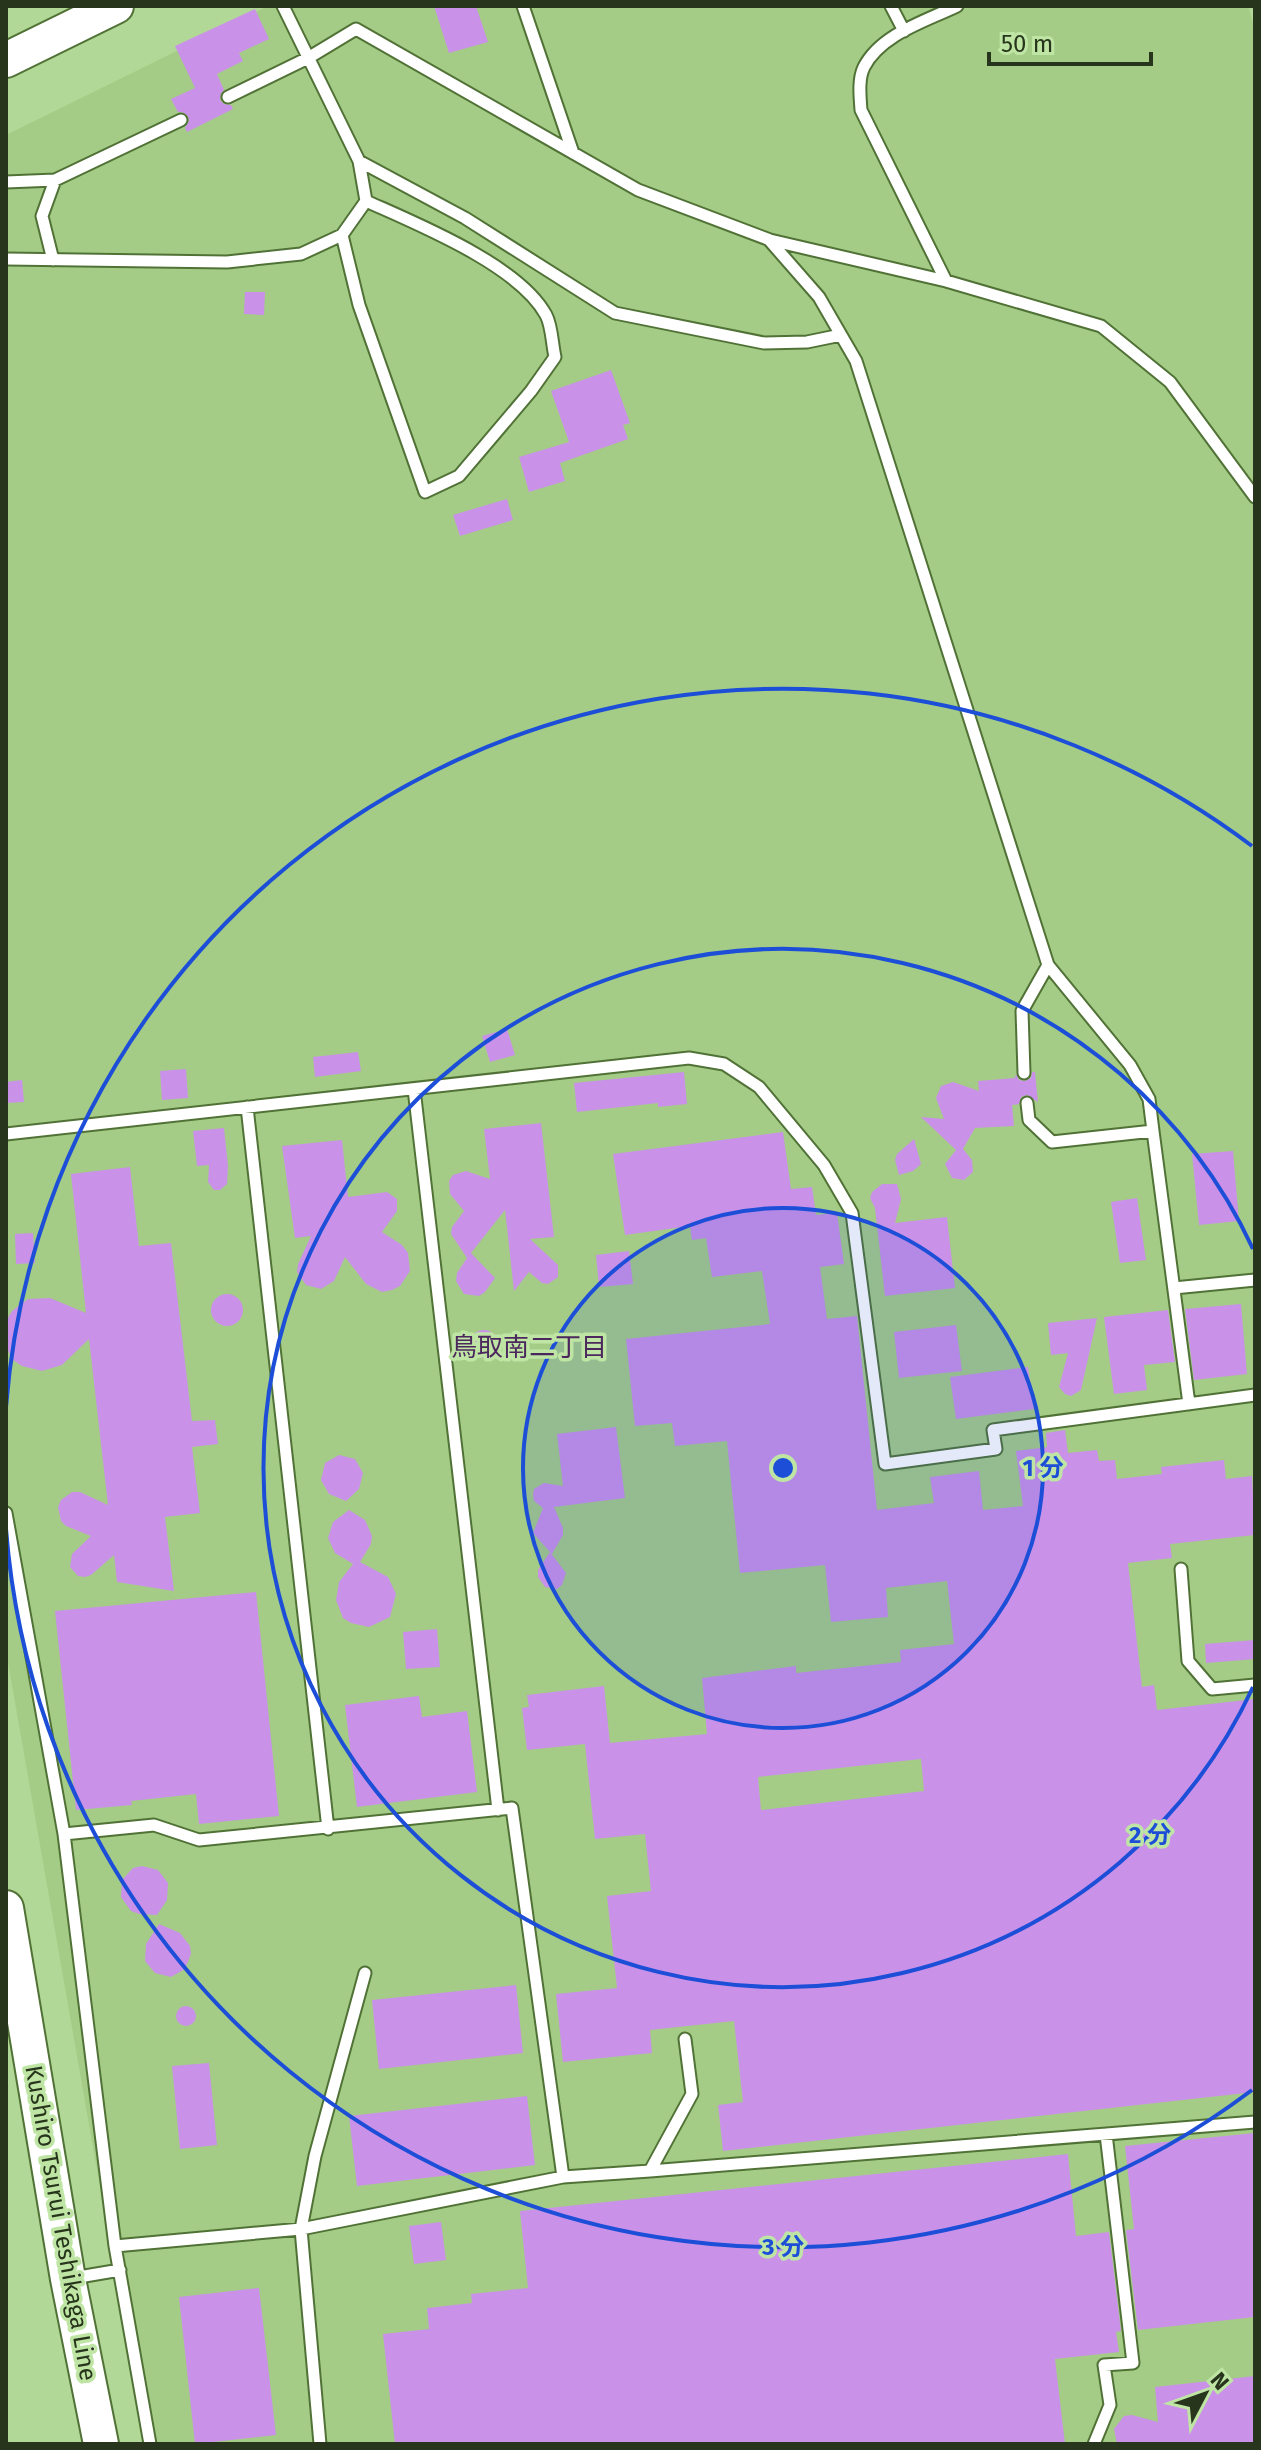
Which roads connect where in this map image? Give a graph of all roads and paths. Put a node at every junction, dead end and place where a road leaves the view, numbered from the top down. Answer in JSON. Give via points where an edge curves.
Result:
{"nodes":[{"id":1,"x":116,"y":6,"type":"edge"},
{"id":2,"x":283,"y":6,"type":"edge"},
{"id":3,"x":523,"y":6,"type":"edge"},
{"id":4,"x":891,"y":6,"type":"edge"},
{"id":5,"x":957,"y":6,"type":"edge"},
{"id":6,"x":904,"y":31,"type":"junction"},
{"id":7,"x":308,"y":58,"type":"junction"},
{"id":8,"x":6,"y":60,"type":"edge"},
{"id":9,"x":228,"y":97,"type":"dead end"},
{"id":10,"x":181,"y":120,"type":"dead end"},
{"id":11,"x":573,"y":153,"type":"junction"},
{"id":12,"x":359,"y":161,"type":"junction"},
{"id":13,"x":55,"y":180,"type":"junction"},
{"id":14,"x":6,"y":182,"type":"edge"},
{"id":15,"x":366,"y":201,"type":"junction"},
{"id":16,"x":342,"y":235,"type":"junction"},
{"id":17,"x":770,"y":240,"type":"junction"},
{"id":18,"x":6,"y":259,"type":"edge"},
{"id":19,"x":53,"y":260,"type":"junction"},
{"id":20,"x":946,"y":281,"type":"junction"},
{"id":21,"x":841,"y":335,"type":"junction"},
{"id":22,"x":1255,"y":497,"type":"edge"},
{"id":23,"x":1048,"y":965,"type":"junction"},
{"id":24,"x":1024,"y":1073,"type":"dead end"},
{"id":25,"x":414,"y":1089,"type":"junction"},
{"id":26,"x":1027,"y":1103,"type":"dead end"},
{"id":27,"x":247,"y":1107,"type":"junction"},
{"id":28,"x":1153,"y":1131,"type":"junction"},
{"id":29,"x":6,"y":1134,"type":"edge"},
{"id":30,"x":1255,"y":1280,"type":"edge"},
{"id":31,"x":1174,"y":1288,"type":"junction"},
{"id":32,"x":1255,"y":1395,"type":"edge"},
{"id":33,"x":1189,"y":1404,"type":"junction"},
{"id":34,"x":6,"y":1513,"type":"edge"},
{"id":35,"x":1181,"y":1569,"type":"dead end"},
{"id":36,"x":1255,"y":1685,"type":"edge"},
{"id":37,"x":498,"y":1810,"type":"junction"},
{"id":38,"x":328,"y":1829,"type":"junction"},
{"id":39,"x":64,"y":1834,"type":"junction"},
{"id":40,"x":6,"y":1908,"type":"edge"},
{"id":41,"x":365,"y":1973,"type":"dead end"},
{"id":42,"x":685,"y":2039,"type":"dead end"},
{"id":43,"x":1255,"y":2122,"type":"edge"},
{"id":44,"x":1106,"y":2134,"type":"junction"},
{"id":45,"x":650,"y":2171,"type":"junction"},
{"id":46,"x":563,"y":2177,"type":"junction"},
{"id":47,"x":301,"y":2229,"type":"junction"},
{"id":48,"x":115,"y":2246,"type":"junction"},
{"id":49,"x":120,"y":2270,"type":"junction"},
{"id":50,"x":68,"y":2279,"type":"junction"},
{"id":51,"x":101,"y":2444,"type":"edge"},
{"id":52,"x":150,"y":2444,"type":"edge"},
{"id":53,"x":320,"y":2444,"type":"edge"},
{"id":54,"x":1094,"y":2444,"type":"edge"}],
"edges":[{"from":1,"to":8,"type":"main road"},
{"from":2,"to":7,"type":"lane"},
{"from":3,"to":11,"type":"lane"},
{"from":4,"to":6,"type":"lane"},
{"from":5,"to":6,"type":"lane"},
{"from":6,"to":20,"type":"lane","via":[[879,47],[863,68],[861,110]]},
{"from":7,"to":9,"type":"lane"},
{"from":7,"to":11,"type":"lane","via":[[356,29]]},
{"from":7,"to":12,"type":"lane"},
{"from":10,"to":13,"type":"lane"},
{"from":11,"to":17,"type":"lane","via":[[638,190]]},
{"from":12,"to":15,"type":"lane"},
{"from":12,"to":21,"type":"lane","via":[[465,218],[615,313],[764,343]]},
{"from":13,"to":14,"type":"lane"},
{"from":13,"to":19,"type":"lane","via":[[42,216]]},
{"from":15,"to":16,"type":"lane"},
{"from":15,"to":16,"type":"lane","via":[[444,236],[518,282],[546,315],[555,357],[459,476],[425,492],[359,305]]},
{"from":16,"to":19,"type":"lane","via":[[301,254],[227,262]]},
{"from":17,"to":20,"type":"lane"},
{"from":17,"to":21,"type":"lane","via":[[819,297]]},
{"from":18,"to":19,"type":"lane"},
{"from":20,"to":22,"type":"lane","via":[[1101,326],[1170,382]]},
{"from":21,"to":23,"type":"lane","via":[[856,361]]},
{"from":23,"to":24,"type":"lane","via":[[1022,1011]]},
{"from":23,"to":28,"type":"lane","via":[[1130,1065],[1149,1099]]},
{"from":25,"to":27,"type":"lane"},
{"from":25,"to":33,"type":"lane","via":[[689,1058],[724,1064],[759,1087],[824,1165],[852,1213],[885,1464],[996,1449],[993,1430]]},
{"from":25,"to":37,"type":"lane"},
{"from":26,"to":28,"type":"lane","via":[[1029,1120],[1052,1142]]},
{"from":27,"to":29,"type":"lane"},
{"from":27,"to":38,"type":"lane"},
{"from":28,"to":31,"type":"lane"},
{"from":30,"to":31,"type":"lane"},
{"from":31,"to":33,"type":"lane"},
{"from":32,"to":33,"type":"lane"},
{"from":34,"to":39,"type":"lane"},
{"from":35,"to":36,"type":"lane","via":[[1188,1661],[1212,1689]]},
{"from":37,"to":38,"type":"lane"},
{"from":37,"to":46,"type":"lane","via":[[512,1808]]},
{"from":38,"to":39,"type":"lane","via":[[199,1840],[154,1825]]},
{"from":39,"to":48,"type":"lane"},
{"from":40,"to":50,"type":"main road","name":"Kushiro Tsurui Teshikaga Line"},
{"from":41,"to":47,"type":"lane","via":[[315,2156]]},
{"from":42,"to":45,"type":"lane","via":[[692,2094]]},
{"from":43,"to":44,"type":"lane"},
{"from":44,"to":45,"type":"lane"},
{"from":44,"to":54,"type":"lane","via":[[1133,2363],[1104,2365],[1110,2405]]},
{"from":45,"to":46,"type":"lane"},
{"from":46,"to":47,"type":"lane"},
{"from":47,"to":48,"type":"lane"},
{"from":47,"to":53,"type":"lane"},
{"from":48,"to":49,"type":"lane"},
{"from":49,"to":50,"type":"lane"},
{"from":49,"to":52,"type":"lane"},
{"from":50,"to":51,"type":"main road","name":"Kushiro Tsurui Teshikaga Line"}]}
